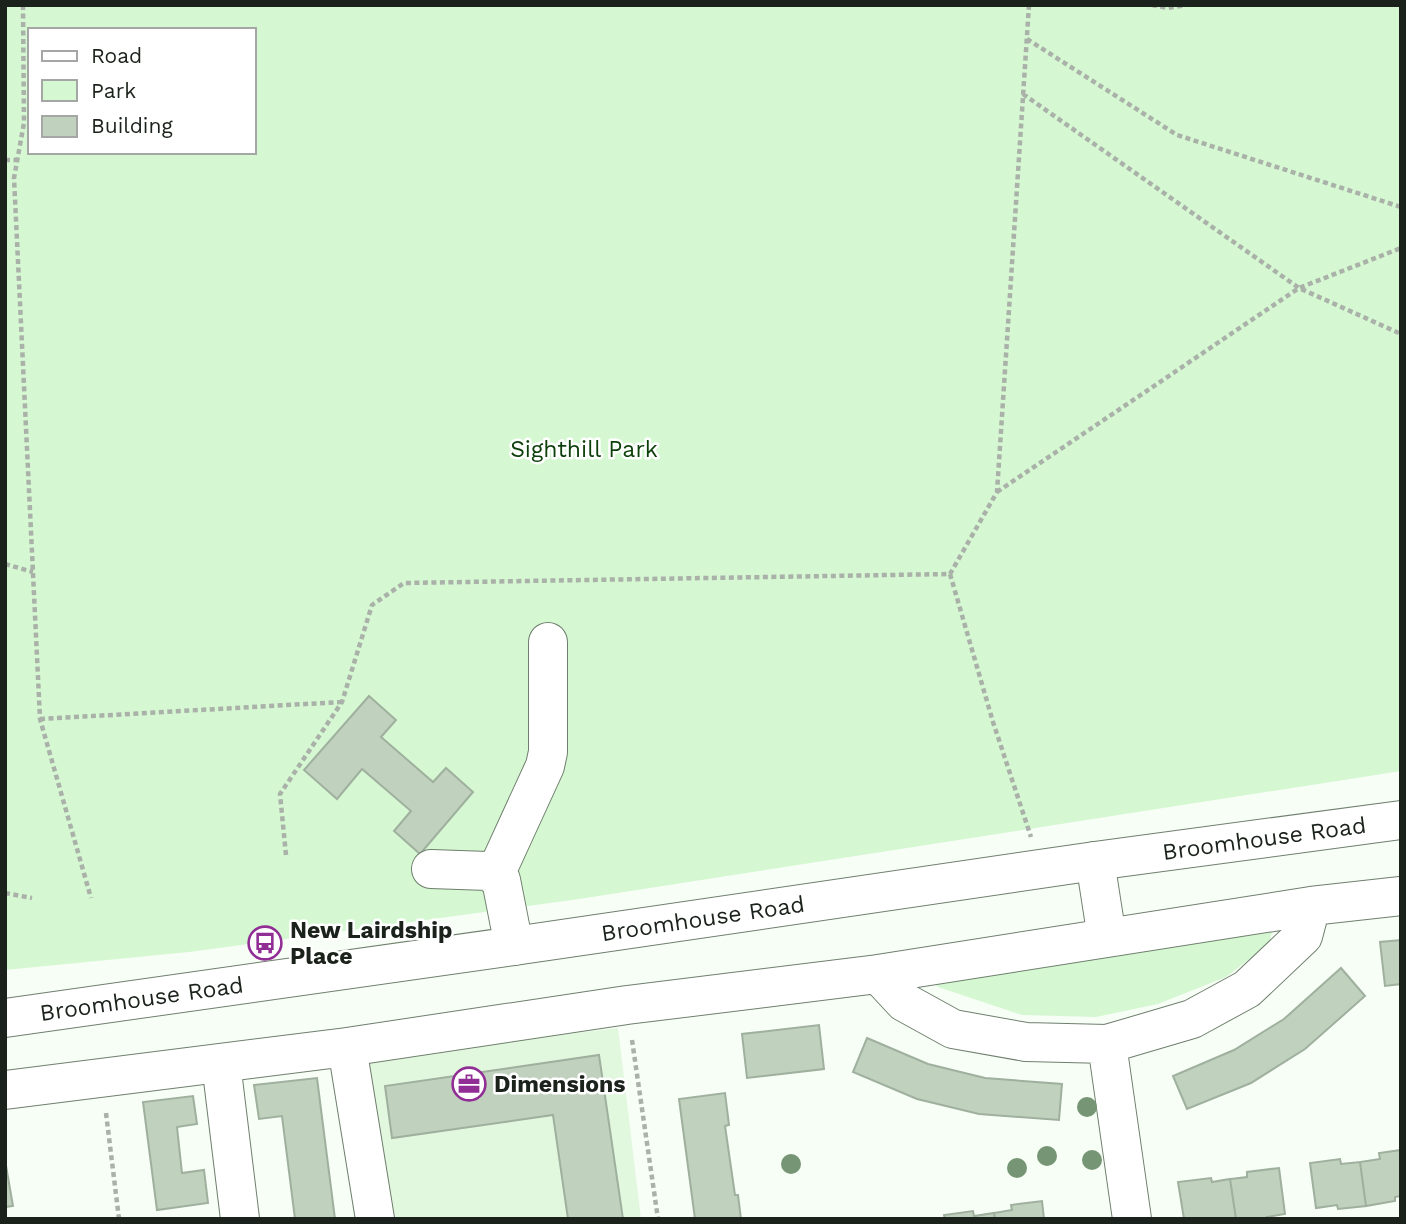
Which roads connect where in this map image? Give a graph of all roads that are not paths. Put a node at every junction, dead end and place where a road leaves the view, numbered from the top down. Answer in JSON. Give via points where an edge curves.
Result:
{"nodes":[{"id":1,"x":548,"y":642,"type":"dead end"},
{"id":2,"x":1401,"y":820,"type":"edge"},
{"id":3,"x":1095,"y":861,"type":"junction"},
{"id":4,"x":431,"y":869,"type":"dead end"},
{"id":5,"x":495,"y":875,"type":"junction"},
{"id":6,"x":1401,"y":896,"type":"edge"},
{"id":7,"x":1311,"y":906,"type":"junction"},
{"id":8,"x":1107,"y":938,"type":"junction"},
{"id":9,"x":514,"y":946,"type":"junction"},
{"id":10,"x":878,"y":974,"type":"junction"},
{"id":11,"x":5,"y":1018,"type":"edge"},
{"id":12,"x":1107,"y":1044,"type":"junction"},
{"id":13,"x":347,"y":1047,"type":"junction"},
{"id":14,"x":221,"y":1063,"type":"junction"},
{"id":15,"x":5,"y":1090,"type":"edge"},
{"id":16,"x":240,"y":1219,"type":"edge"},
{"id":17,"x":375,"y":1219,"type":"edge"},
{"id":18,"x":1132,"y":1219,"type":"edge"}],
"edges":[{"from":1,"to":5,"type":"street","via":[[545,766]]},
{"from":2,"to":3,"type":"street","name":"Broomhouse Road"},
{"from":3,"to":8,"type":"street"},
{"from":3,"to":9,"type":"street","name":"Broomhouse Road"},
{"from":4,"to":5,"type":"street"},
{"from":5,"to":9,"type":"street","via":[[500,880]]},
{"from":6,"to":7,"type":"street"},
{"from":7,"to":8,"type":"street"},
{"from":7,"to":12,"type":"street","via":[[1303,936],[1247,989],[1192,1019]]},
{"from":8,"to":10,"type":"street"},
{"from":9,"to":11,"type":"street","name":"Broomhouse Road"},
{"from":10,"to":12,"type":"street","via":[[904,1002],[953,1028],[1026,1042]]},
{"from":10,"to":13,"type":"street","via":[[627,1004]]},
{"from":12,"to":18,"type":"street"},
{"from":13,"to":14,"type":"street"},
{"from":13,"to":17,"type":"street"},
{"from":14,"to":15,"type":"street"},
{"from":14,"to":16,"type":"street"}]}
